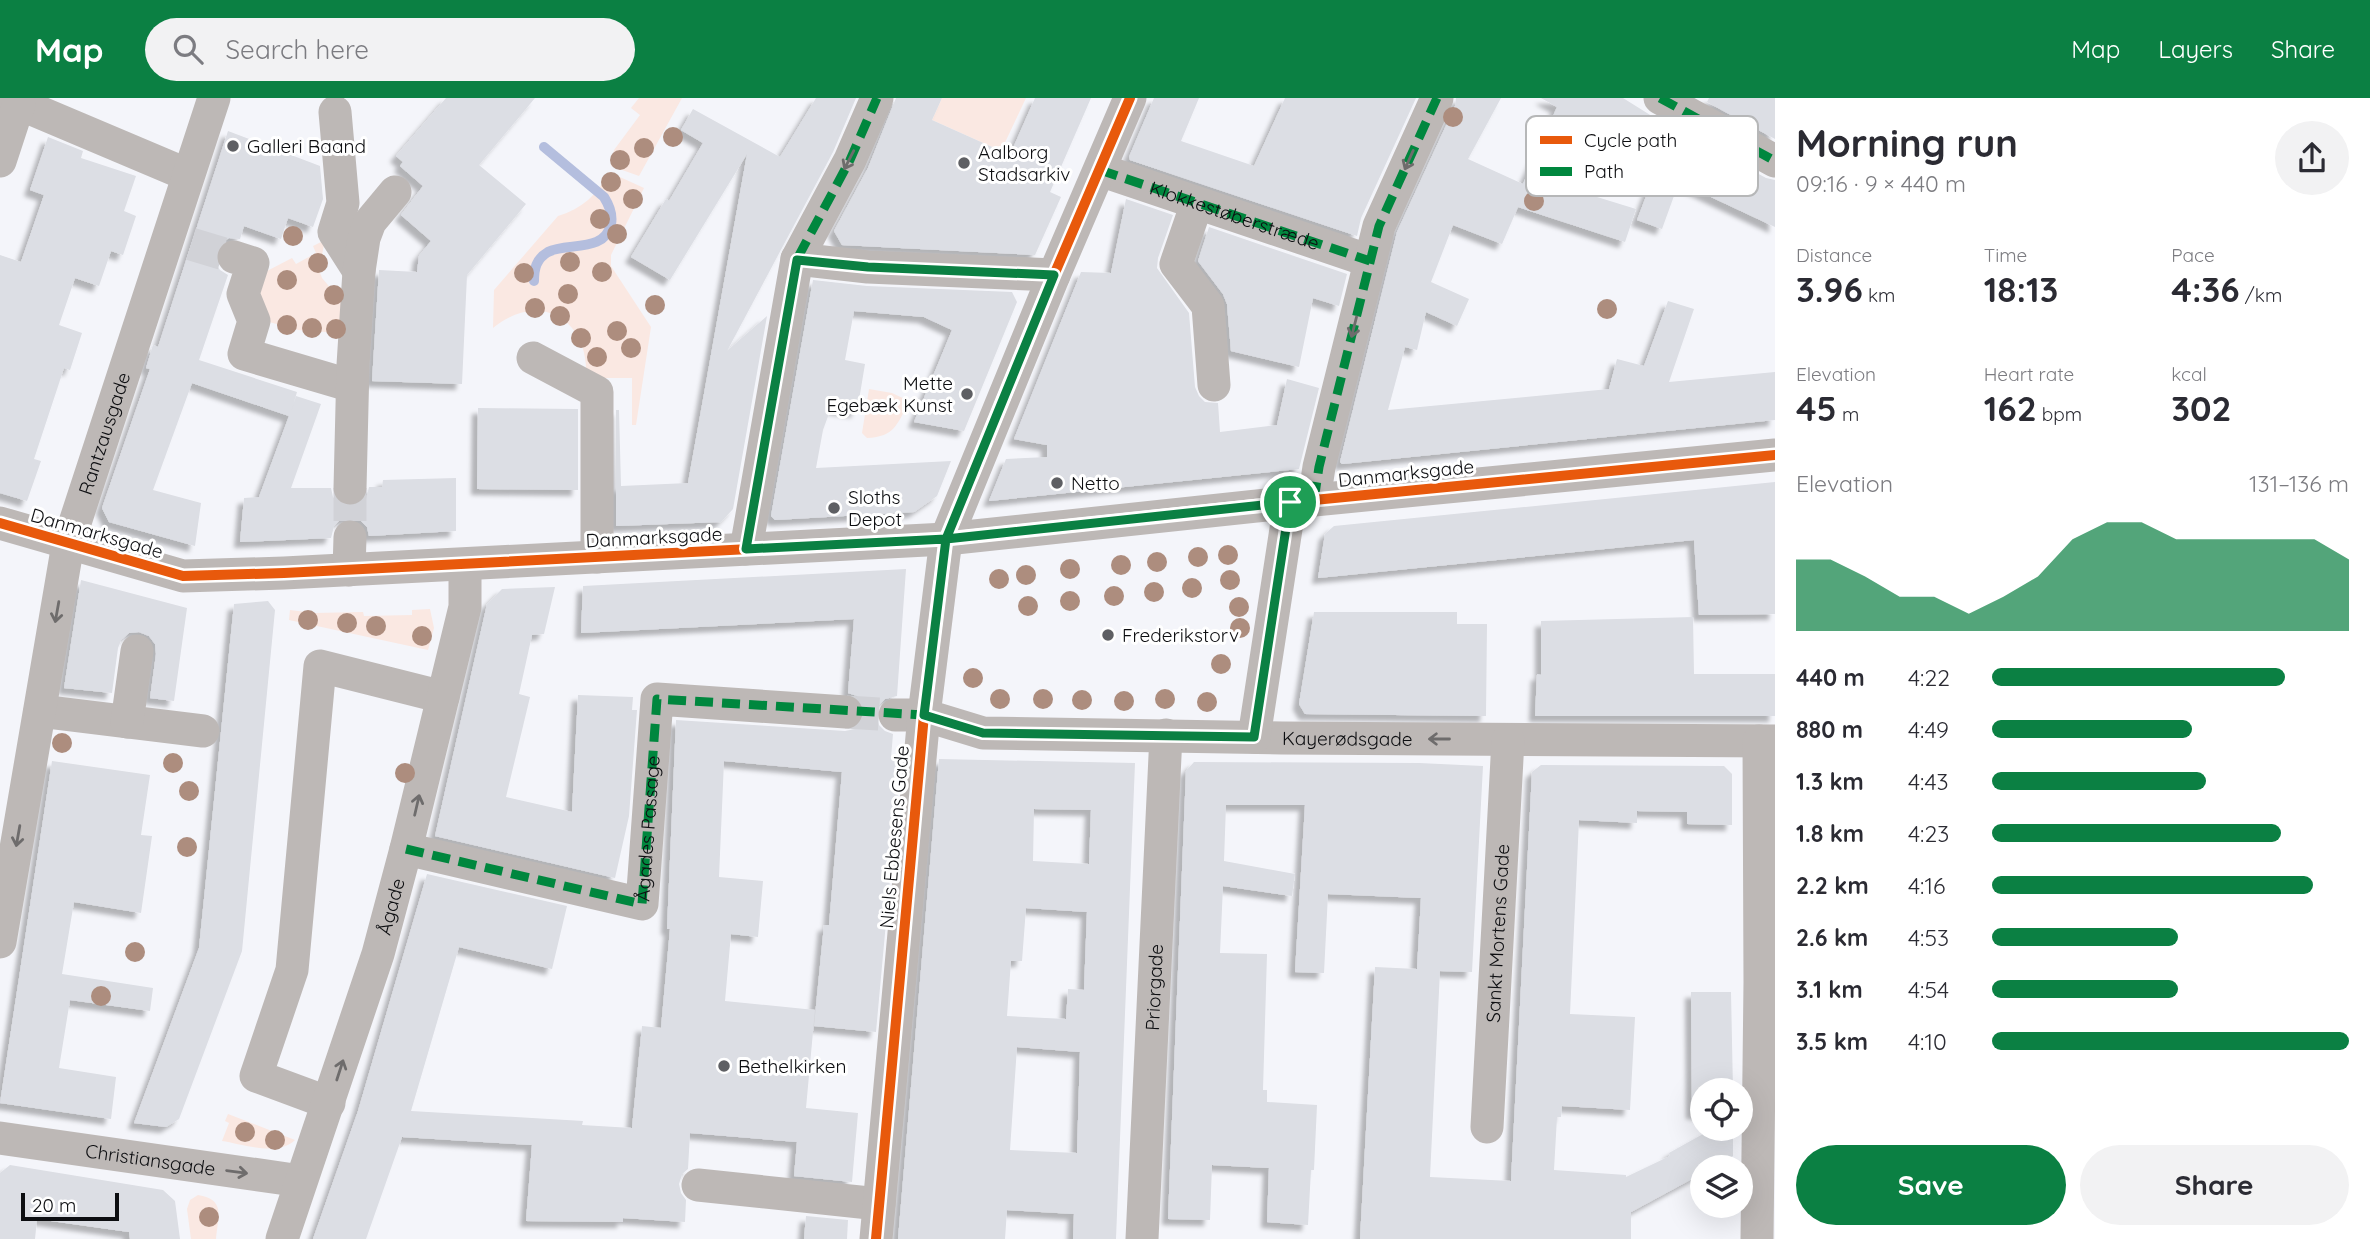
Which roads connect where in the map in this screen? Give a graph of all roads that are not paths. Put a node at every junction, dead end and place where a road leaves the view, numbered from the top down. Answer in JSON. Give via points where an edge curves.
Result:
{"nodes":[{"id":1,"x":214,"y":98,"type":"edge"},
{"id":2,"x":877,"y":98,"type":"edge"},
{"id":3,"x":1130,"y":98,"type":"edge"},
{"id":4,"x":1437,"y":98,"type":"edge"},
{"id":5,"x":12,"y":101,"type":"edge"},
{"id":6,"x":1678,"y":102,"type":"edge"},
{"id":7,"x":335,"y":112,"type":"dead end"},
{"id":8,"x":1701,"y":116,"type":"edge"},
{"id":9,"x":1758,"y":151,"type":"edge"},
{"id":10,"x":0,"y":161,"type":"edge"},
{"id":11,"x":1775,"y":161,"type":"edge"},
{"id":12,"x":1100,"y":170,"type":"junction"},
{"id":13,"x":188,"y":175,"type":"junction"},
{"id":14,"x":395,"y":192,"type":"dead end"},
{"id":15,"x":1196,"y":202,"type":"junction"},
{"id":16,"x":234,"y":257,"type":"tunnel mouth"},
{"id":17,"x":797,"y":260,"type":"junction"},
{"id":18,"x":1370,"y":261,"type":"junction"},
{"id":19,"x":359,"y":271,"type":"junction"},
{"id":20,"x":1054,"y":275,"type":"junction"},
{"id":21,"x":533,"y":358,"type":"dead end"},
{"id":22,"x":1214,"y":385,"type":"dead end"},
{"id":23,"x":352,"y":386,"type":"junction"},
{"id":24,"x":1775,"y":455,"type":"edge"},
{"id":25,"x":350,"y":488,"type":"tunnel mouth"},
{"id":26,"x":1302,"y":501,"type":"junction"},
{"id":27,"x":0,"y":523,"type":"edge"},
{"id":28,"x":350,"y":537,"type":"tunnel mouth"},
{"id":29,"x":946,"y":539,"type":"junction"},
{"id":30,"x":68,"y":544,"type":"junction"},
{"id":31,"x":746,"y":549,"type":"junction"},
{"id":32,"x":597,"y":557,"type":"junction"},
{"id":33,"x":465,"y":565,"type":"junction"},
{"id":34,"x":349,"y":570,"type":"junction"},
{"id":35,"x":137,"y":651,"type":"dead end"},
{"id":36,"x":443,"y":697,"type":"junction"},
{"id":37,"x":40,"y":711,"type":"junction"},
{"id":38,"x":846,"y":712,"type":"tunnel mouth"},
{"id":39,"x":909,"y":715,"type":"junction"},
{"id":40,"x":127,"y":722,"type":"junction"},
{"id":41,"x":203,"y":731,"type":"dead end"},
{"id":42,"x":1166,"y":735,"type":"junction"},
{"id":43,"x":1254,"y":737,"type":"junction"},
{"id":44,"x":1508,"y":740,"type":"junction"},
{"id":45,"x":1767,"y":741,"type":"edge"},
{"id":46,"x":407,"y":849,"type":"junction"},
{"id":47,"x":0,"y":943,"type":"edge"},
{"id":48,"x":329,"y":1103,"type":"junction"},
{"id":49,"x":1487,"y":1127,"type":"dead end"},
{"id":50,"x":0,"y":1138,"type":"edge"},
{"id":51,"x":302,"y":1181,"type":"junction"},
{"id":52,"x":698,"y":1185,"type":"dead end"},
{"id":53,"x":879,"y":1204,"type":"junction"},
{"id":54,"x":282,"y":1239,"type":"edge"},
{"id":55,"x":876,"y":1239,"type":"edge"},
{"id":56,"x":1142,"y":1239,"type":"edge"},
{"id":57,"x":1757,"y":1239,"type":"edge"}],
"edges":[{"from":1,"to":13,"type":"street","name":"Rantzausgade"},
{"from":2,"to":17,"type":"street","one_way":true},
{"from":3,"to":12,"type":"street","name":"Niels Ebbesens Gade"},
{"from":4,"to":18,"type":"street","one_way":true,"via":[[1379,226]]},
{"from":5,"to":10,"type":"street"},
{"from":5,"to":13,"type":"street"},
{"from":6,"to":8,"type":"street"},
{"from":7,"to":19,"type":"street","via":[[343,203],[334,232]]},
{"from":9,"to":11,"type":"street"},
{"from":12,"to":15,"type":"street","name":"Klokkestøberstræde"},
{"from":12,"to":20,"type":"street","name":"Niels Ebbesens Gade"},
{"from":13,"to":30,"type":"street","name":"Rantzausgade","via":[[179,240]]},
{"from":14,"to":19,"type":"street","via":[[370,222]]},
{"from":15,"to":18,"type":"street","name":"Klokkestøberstræde"},
{"from":15,"to":22,"type":"street","via":[[1176,264],[1208,306]]},
{"from":16,"to":23,"type":"street","via":[[253,263],[243,294],[254,321],[244,354]]},
{"from":17,"to":20,"type":"street"},
{"from":17,"to":31,"type":"street"},
{"from":18,"to":26,"type":"street","one_way":true,"via":[[1319,467]]},
{"from":19,"to":23,"type":"street"},
{"from":20,"to":29,"type":"street","name":"Niels Ebbesens Gade"},
{"from":21,"to":32,"type":"street","via":[[597,392]]},
{"from":23,"to":25,"type":"street"},
{"from":24,"to":26,"type":"street","name":"Danmarksgade"},
{"from":26,"to":29,"type":"street","name":"Danmarksgade"},
{"from":26,"to":43,"type":"street"},
{"from":27,"to":30,"type":"street","name":"Danmarksgade"},
{"from":28,"to":34,"type":"street"},
{"from":29,"to":31,"type":"street","name":"Danmarksgade"},
{"from":29,"to":39,"type":"street","name":"Niels Ebbesens Gade"},
{"from":30,"to":34,"type":"street","name":"Danmarksgade","via":[[183,576]]},
{"from":30,"to":37,"type":"street","name":"Rantzausgade","one_way":true},
{"from":31,"to":32,"type":"street","name":"Danmarksgade"},
{"from":32,"to":33,"type":"street","name":"Danmarksgade"},
{"from":33,"to":34,"type":"street","name":"Danmarksgade"},
{"from":33,"to":36,"type":"street","name":"Ågade","via":[[465,607]]},
{"from":35,"to":40,"type":"street"},
{"from":46,"to":36,"type":"street","name":"Ågade","one_way":true},
{"from":36,"to":48,"type":"street","via":[[320,666],[292,970],[256,1076]]},
{"from":37,"to":40,"type":"street"},
{"from":37,"to":47,"type":"street","name":"Rantzausgade","one_way":true},
{"from":38,"to":46,"type":"street","name":"Ågades Passage","via":[[657,699],[642,904]]},
{"from":39,"to":42,"type":"street","name":"Kayerødsgade","via":[[983,733]]},
{"from":39,"to":53,"type":"street","name":"Niels Ebbesens Gade"},
{"from":40,"to":41,"type":"street"},
{"from":42,"to":43,"type":"street","name":"Kayerødsgade"},
{"from":42,"to":56,"type":"street","name":"Priorgade"},
{"from":44,"to":43,"type":"street","name":"Kayerødsgade","one_way":true},
{"from":44,"to":45,"type":"street","name":"Kayerødsgade"},
{"from":44,"to":49,"type":"street","name":"Sankt Mortens Gade"},
{"from":45,"to":57,"type":"street"},
{"from":48,"to":46,"type":"street","name":"Ågade","one_way":true},
{"from":48,"to":51,"type":"street","name":"Ågade"},
{"from":50,"to":51,"type":"street","name":"Christiansgade","one_way":true},
{"from":51,"to":54,"type":"street","name":"Ågade"},
{"from":52,"to":53,"type":"street"},
{"from":53,"to":55,"type":"street","name":"Niels Ebbesens Gade"}]}
